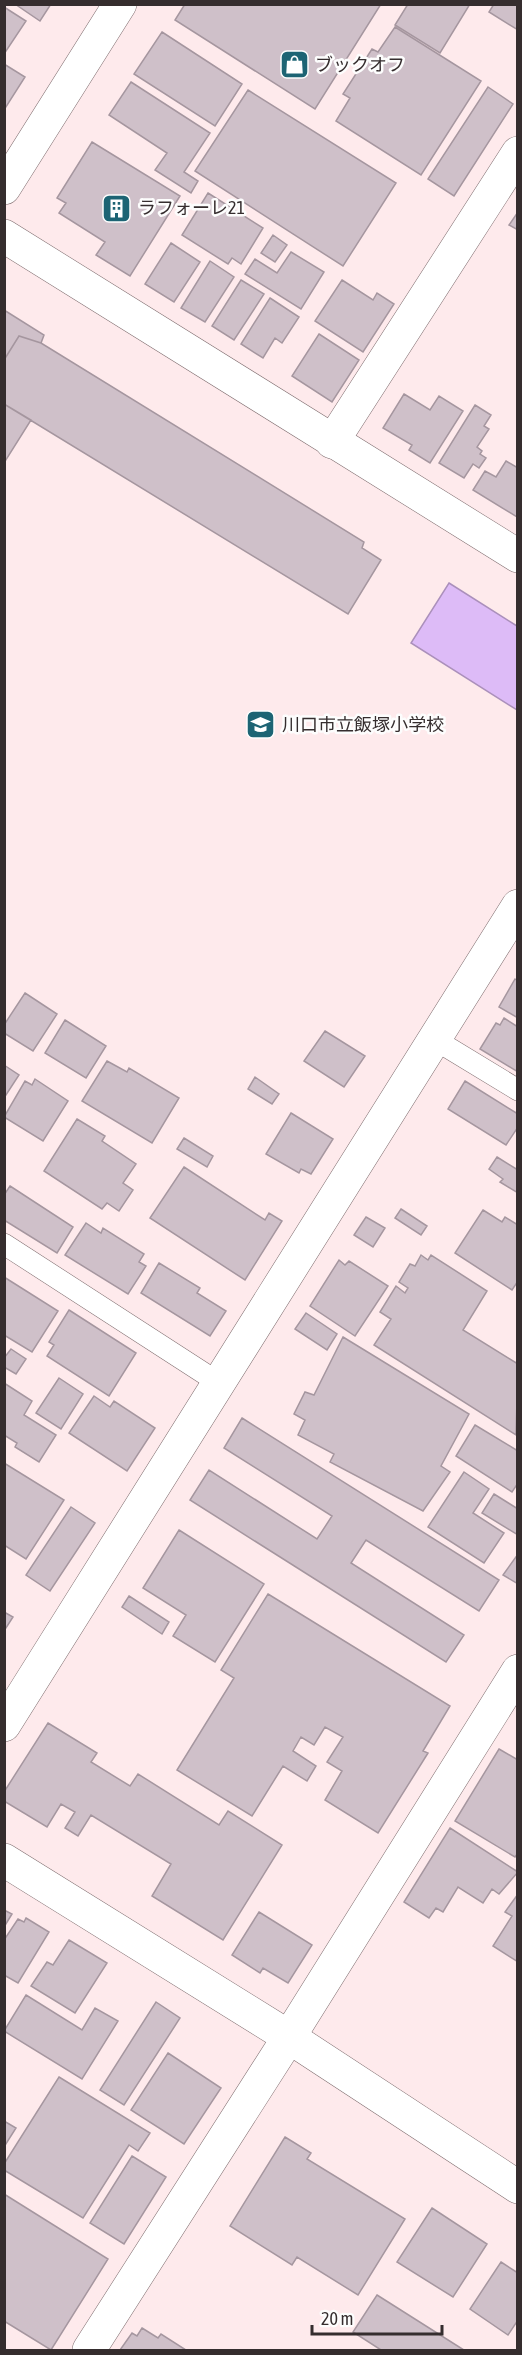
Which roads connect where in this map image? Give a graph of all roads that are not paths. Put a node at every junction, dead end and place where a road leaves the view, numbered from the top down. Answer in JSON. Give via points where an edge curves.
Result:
{"nodes":[{"id":1,"x":120,"y":4,"type":"edge"},
{"id":2,"x":518,"y":153,"type":"edge"},
{"id":3,"x":4,"y":188,"type":"edge"},
{"id":4,"x":4,"y":236,"type":"edge"},
{"id":5,"x":332,"y":442,"type":"junction"},
{"id":6,"x":518,"y":556,"type":"edge"},
{"id":7,"x":518,"y":906,"type":"edge"},
{"id":8,"x":434,"y":1039,"type":"junction"},
{"id":9,"x":518,"y":1090,"type":"edge"},
{"id":10,"x":4,"y":1244,"type":"edge"},
{"id":11,"x":219,"y":1383,"type":"junction"},
{"id":12,"x":518,"y":1671,"type":"edge"},
{"id":13,"x":4,"y":1725,"type":"edge"},
{"id":14,"x":4,"y":1860,"type":"edge"},
{"id":15,"x":289,"y":2037,"type":"junction"},
{"id":16,"x":518,"y":2187,"type":"edge"},
{"id":17,"x":89,"y":2350,"type":"edge"}],
"edges":[{"from":1,"to":3,"type":"street"},
{"from":2,"to":5,"type":"street"},
{"from":4,"to":5,"type":"street"},
{"from":5,"to":6,"type":"street"},
{"from":7,"to":8,"type":"street"},
{"from":8,"to":9,"type":"lane"},
{"from":8,"to":11,"type":"street"},
{"from":10,"to":11,"type":"lane"},
{"from":11,"to":13,"type":"street"},
{"from":12,"to":15,"type":"street"},
{"from":14,"to":15,"type":"street"},
{"from":15,"to":16,"type":"street"},
{"from":15,"to":17,"type":"street"}]}
